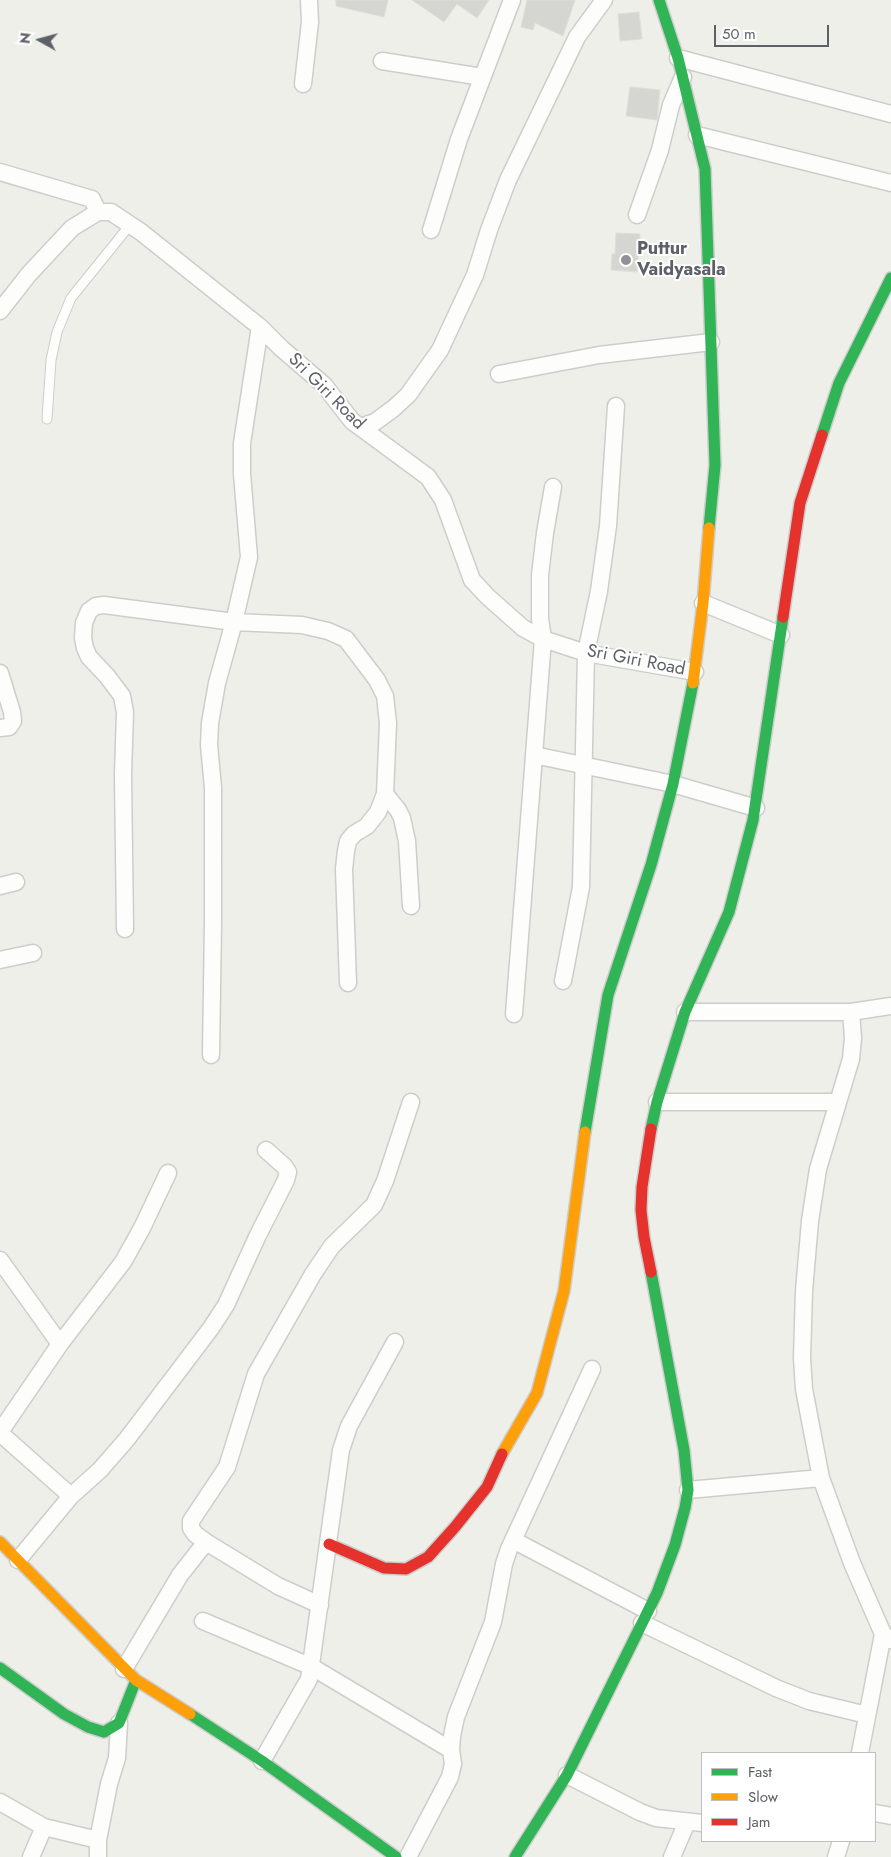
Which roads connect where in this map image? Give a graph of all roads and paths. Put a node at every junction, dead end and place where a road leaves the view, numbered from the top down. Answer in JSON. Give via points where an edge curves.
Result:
{"nodes":[{"id":1,"x":308,"y":0,"type":"edge"},
{"id":2,"x":512,"y":0,"type":"edge"},
{"id":3,"x":604,"y":0,"type":"edge"},
{"id":4,"x":659,"y":0,"type":"edge"},
{"id":5,"x":678,"y":58,"type":"junction"},
{"id":6,"x":382,"y":61,"type":"dead end"},
{"id":7,"x":482,"y":77,"type":"junction"},
{"id":8,"x":683,"y":77,"type":"junction"},
{"id":9,"x":303,"y":84,"type":"dead end"},
{"id":10,"x":891,"y":114,"type":"edge"},
{"id":11,"x":697,"y":135,"type":"junction"},
{"id":12,"x":0,"y":172,"type":"edge"},
{"id":13,"x":891,"y":183,"type":"edge"},
{"id":14,"x":98,"y":212,"type":"junction"},
{"id":15,"x":637,"y":215,"type":"dead end"},
{"id":16,"x":130,"y":226,"type":"junction"},
{"id":17,"x":431,"y":230,"type":"dead end"},
{"id":18,"x":891,"y":278,"type":"edge"},
{"id":19,"x":0,"y":311,"type":"edge"},
{"id":20,"x":260,"y":327,"type":"junction"},
{"id":21,"x":711,"y":342,"type":"junction"},
{"id":22,"x":499,"y":374,"type":"dead end"},
{"id":23,"x":616,"y":406,"type":"dead end"},
{"id":24,"x":47,"y":420,"type":"dead end"},
{"id":25,"x":360,"y":428,"type":"junction"},
{"id":26,"x":552,"y":487,"type":"dead end"},
{"id":27,"x":703,"y":604,"type":"junction"},
{"id":28,"x":234,"y":622,"type":"junction"},
{"id":29,"x":781,"y":635,"type":"junction"},
{"id":30,"x":543,"y":639,"type":"junction"},
{"id":31,"x":586,"y":653,"type":"junction"},
{"id":32,"x":695,"y":672,"type":"junction"},
{"id":33,"x":0,"y":673,"type":"edge"},
{"id":34,"x":0,"y":728,"type":"edge"},
{"id":35,"x":534,"y":755,"type":"junction"},
{"id":36,"x":584,"y":764,"type":"junction"},
{"id":37,"x":673,"y":784,"type":"junction"},
{"id":38,"x":385,"y":794,"type":"junction"},
{"id":39,"x":756,"y":808,"type":"junction"},
{"id":40,"x":16,"y":882,"type":"dead end"},
{"id":41,"x":0,"y":886,"type":"edge"},
{"id":42,"x":411,"y":906,"type":"dead end"},
{"id":43,"x":125,"y":928,"type":"dead end"},
{"id":44,"x":32,"y":953,"type":"dead end"},
{"id":45,"x":0,"y":960,"type":"edge"},
{"id":46,"x":563,"y":981,"type":"dead end"},
{"id":47,"x":348,"y":983,"type":"dead end"},
{"id":48,"x":891,"y":1006,"type":"edge"},
{"id":49,"x":685,"y":1012,"type":"junction"},
{"id":50,"x":851,"y":1012,"type":"junction"},
{"id":51,"x":514,"y":1014,"type":"dead end"},
{"id":52,"x":211,"y":1055,"type":"dead end"},
{"id":53,"x":411,"y":1102,"type":"dead end"},
{"id":54,"x":657,"y":1102,"type":"junction"},
{"id":55,"x":838,"y":1102,"type":"junction"},
{"id":56,"x":266,"y":1150,"type":"dead end"},
{"id":57,"x":168,"y":1173,"type":"dead end"},
{"id":58,"x":0,"y":1260,"type":"edge"},
{"id":59,"x":395,"y":1342,"type":"dead end"},
{"id":60,"x":60,"y":1344,"type":"junction"},
{"id":61,"x":592,"y":1369,"type":"dead end"},
{"id":62,"x":0,"y":1433,"type":"edge"},
{"id":63,"x":821,"y":1478,"type":"junction"},
{"id":64,"x":688,"y":1490,"type":"junction"},
{"id":65,"x":71,"y":1496,"type":"junction"},
{"id":66,"x":513,"y":1540,"type":"junction"},
{"id":67,"x":0,"y":1542,"type":"edge"},
{"id":68,"x":206,"y":1542,"type":"junction"},
{"id":69,"x":329,"y":1544,"type":"junction"},
{"id":70,"x":18,"y":1560,"type":"junction"},
{"id":71,"x":320,"y":1606,"type":"junction"},
{"id":72,"x":645,"y":1617,"type":"junction"},
{"id":73,"x":203,"y":1621,"type":"dead end"},
{"id":74,"x":887,"y":1637,"type":"edge"},
{"id":75,"x":312,"y":1666,"type":"junction"},
{"id":76,"x":0,"y":1668,"type":"edge"},
{"id":77,"x":130,"y":1675,"type":"junction"},
{"id":78,"x":867,"y":1715,"type":"junction"},
{"id":79,"x":119,"y":1723,"type":"junction"},
{"id":80,"x":451,"y":1750,"type":"junction"},
{"id":81,"x":860,"y":1752,"type":"edge"},
{"id":82,"x":262,"y":1760,"type":"junction"},
{"id":83,"x":567,"y":1775,"type":"junction"},
{"id":84,"x":0,"y":1802,"type":"edge"},
{"id":85,"x":876,"y":1813,"type":"edge"},
{"id":86,"x":891,"y":1816,"type":"edge"},
{"id":87,"x":695,"y":1822,"type":"edge"},
{"id":88,"x":44,"y":1827,"type":"junction"},
{"id":89,"x":98,"y":1840,"type":"junction"},
{"id":90,"x":841,"y":1842,"type":"edge"},
{"id":91,"x":30,"y":1857,"type":"edge"},
{"id":92,"x":98,"y":1857,"type":"edge"},
{"id":93,"x":396,"y":1857,"type":"edge"},
{"id":94,"x":408,"y":1857,"type":"edge"},
{"id":95,"x":515,"y":1857,"type":"edge"},
{"id":96,"x":672,"y":1857,"type":"edge"},
{"id":97,"x":836,"y":1857,"type":"edge"}],
"edges":[{"from":1,"to":9,"type":"street","via":[[310,22]]},
{"from":2,"to":7,"type":"street"},
{"from":3,"to":25,"type":"street","via":[[577,37],[508,180],[474,275],[440,350],[408,395],[374,422]]},
{"from":4,"to":5,"type":"street"},
{"from":5,"to":8,"type":"street"},
{"from":5,"to":10,"type":"street"},
{"from":6,"to":7,"type":"street"},
{"from":7,"to":17,"type":"street","via":[[459,138]]},
{"from":8,"to":11,"type":"street"},
{"from":8,"to":15,"type":"street","via":[[671,105],[660,150]]},
{"from":11,"to":13,"type":"street"},
{"from":11,"to":21,"type":"street","via":[[705,169]]},
{"from":12,"to":14,"type":"street","via":[[92,199]]},
{"from":14,"to":16,"type":"street","name":"Sri Giri Road","via":[[111,212]]},
{"from":14,"to":19,"type":"street","via":[[72,228]]},
{"from":16,"to":20,"type":"street","name":"Sri Giri Road"},
{"from":16,"to":24,"type":"lane","via":[[70,298],[51,360]]},
{"from":18,"to":29,"type":"street","via":[[839,383],[800,503]]},
{"from":20,"to":25,"type":"street","name":"Sri Giri Road","via":[[324,386]]},
{"from":20,"to":28,"type":"street","via":[[242,443],[249,557]]},
{"from":21,"to":22,"type":"street","via":[[599,355]]},
{"from":21,"to":27,"type":"street","via":[[715,465]]},
{"from":23,"to":31,"type":"street","via":[[608,526]]},
{"from":25,"to":30,"type":"street","name":"Sri Giri Road","via":[[428,478],[443,500],[472,580],[507,616]]},
{"from":26,"to":30,"type":"street","via":[[540,574]]},
{"from":27,"to":29,"type":"street"},
{"from":27,"to":32,"type":"street"},
{"from":28,"to":38,"type":"street","via":[[302,625],[346,639],[385,696],[388,723]]},
{"from":28,"to":43,"type":"street","via":[[104,605],[89,611],[84,623],[85,648],[122,696],[125,712]]},
{"from":28,"to":52,"type":"street","via":[[217,682],[210,724],[213,788]]},
{"from":29,"to":39,"type":"street"},
{"from":30,"to":31,"type":"street","name":"Sri Giri Road"},
{"from":30,"to":35,"type":"street"},
{"from":31,"to":32,"type":"street","name":"Sri Giri Road"},
{"from":31,"to":36,"type":"street"},
{"from":32,"to":37,"type":"street"},
{"from":33,"to":34,"type":"street","via":[[13,721],[9,727]]},
{"from":35,"to":36,"type":"street"},
{"from":35,"to":51,"type":"street"},
{"from":36,"to":37,"type":"street"},
{"from":36,"to":46,"type":"street","via":[[581,887]]},
{"from":37,"to":39,"type":"street"},
{"from":37,"to":69,"type":"street","via":[[651,865],[608,995],[585,1132],[564,1291],[537,1394],[487,1487],[428,1557],[406,1569],[384,1568]]},
{"from":38,"to":42,"type":"street","via":[[402,818],[407,841]]},
{"from":38,"to":47,"type":"street","via":[[378,812],[348,841],[346,851]]},
{"from":39,"to":49,"type":"street","via":[[729,912]]},
{"from":40,"to":41,"type":"street"},
{"from":44,"to":45,"type":"street"},
{"from":48,"to":50,"type":"street"},
{"from":49,"to":50,"type":"street"},
{"from":49,"to":54,"type":"street"},
{"from":50,"to":55,"type":"street","via":[[851,1059]]},
{"from":53,"to":68,"type":"street","via":[[374,1205],[325,1256],[256,1374],[227,1466],[191,1522],[195,1534]]},
{"from":54,"to":55,"type":"street"},
{"from":54,"to":64,"type":"street","via":[[647,1148],[641,1210],[684,1450]]},
{"from":55,"to":63,"type":"street","via":[[818,1169],[804,1291],[804,1389]]},
{"from":56,"to":65,"type":"street","via":[[288,1172],[286,1180],[226,1305],[127,1439]]},
{"from":57,"to":60,"type":"street","via":[[123,1262]]},
{"from":58,"to":60,"type":"street"},
{"from":59,"to":69,"type":"street","via":[[349,1426],[341,1450]]},
{"from":60,"to":62,"type":"street"},
{"from":61,"to":66,"type":"street"},
{"from":62,"to":65,"type":"street"},
{"from":63,"to":64,"type":"street"},
{"from":63,"to":74,"type":"street","via":[[852,1564]]},
{"from":64,"to":72,"type":"street","via":[[675,1545]]},
{"from":65,"to":70,"type":"street"},
{"from":66,"to":72,"type":"street"},
{"from":66,"to":80,"type":"street","via":[[504,1564],[493,1622],[456,1717]]},
{"from":67,"to":70,"type":"street"},
{"from":68,"to":71,"type":"street","via":[[278,1586]]},
{"from":68,"to":77,"type":"street","via":[[180,1575]]},
{"from":69,"to":71,"type":"street"},
{"from":70,"to":77,"type":"street"},
{"from":71,"to":75,"type":"street"},
{"from":72,"to":78,"type":"street","via":[[776,1688],[809,1701]]},
{"from":72,"to":83,"type":"street"},
{"from":73,"to":75,"type":"street"},
{"from":74,"to":78,"type":"street"},
{"from":75,"to":80,"type":"street"},
{"from":75,"to":82,"type":"street","via":[[304,1690]]},
{"from":76,"to":79,"type":"street","via":[[88,1728],[104,1732]]},
{"from":77,"to":79,"type":"street"},
{"from":77,"to":82,"type":"street"},
{"from":78,"to":81,"type":"street"},
{"from":79,"to":89,"type":"street","via":[[118,1758],[109,1784]]},
{"from":80,"to":94,"type":"street","via":[[453,1764],[450,1777]]},
{"from":82,"to":93,"type":"street"},
{"from":83,"to":87,"type":"street","via":[[656,1818]]},
{"from":83,"to":95,"type":"street"},
{"from":84,"to":88,"type":"street"},
{"from":85,"to":86,"type":"street"},
{"from":87,"to":96,"type":"street"},
{"from":88,"to":89,"type":"street"},
{"from":88,"to":91,"type":"street"},
{"from":89,"to":92,"type":"street"},
{"from":90,"to":97,"type":"street"}]}
